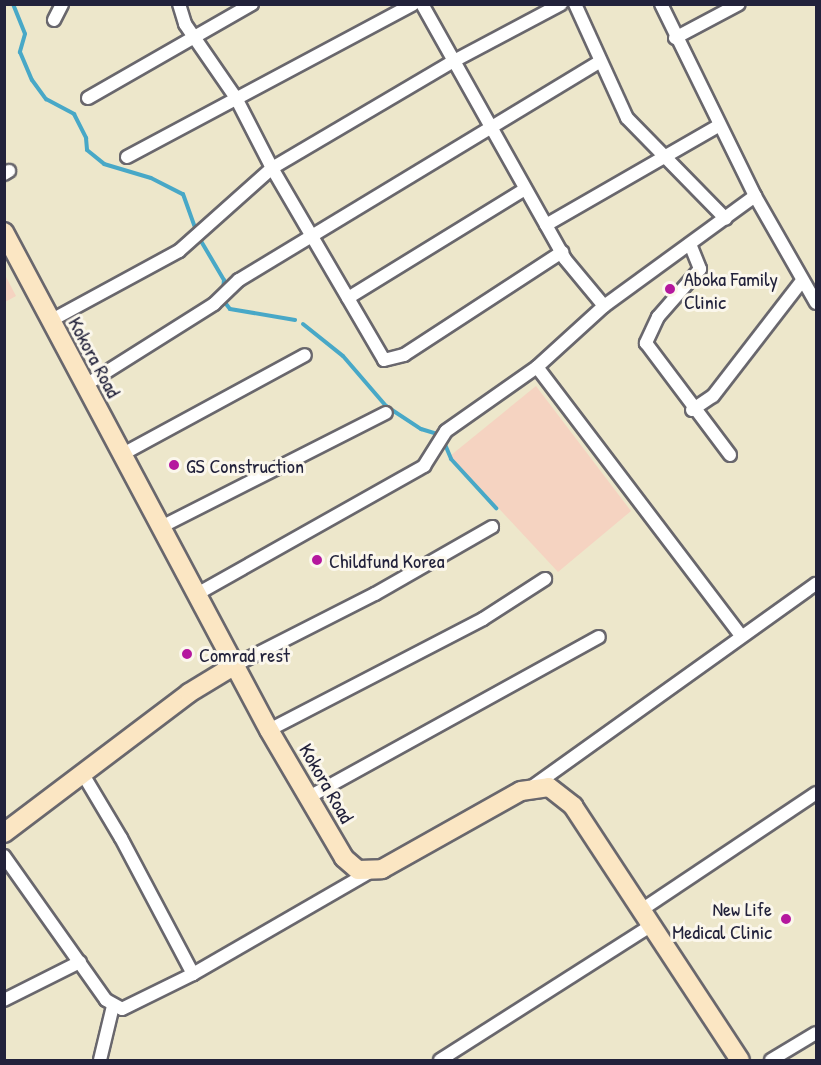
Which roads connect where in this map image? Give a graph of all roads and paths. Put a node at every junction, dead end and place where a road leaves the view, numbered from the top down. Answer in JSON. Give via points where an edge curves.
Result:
{"nodes":[{"id":1,"x":62,"y":4,"type":"edge"},
{"id":2,"x":179,"y":4,"type":"edge"},
{"id":3,"x":252,"y":4,"type":"edge"},
{"id":4,"x":413,"y":4,"type":"edge"},
{"id":5,"x":422,"y":4,"type":"edge"},
{"id":6,"x":561,"y":4,"type":"edge"},
{"id":7,"x":574,"y":4,"type":"edge"},
{"id":8,"x":661,"y":4,"type":"edge"},
{"id":9,"x":739,"y":4,"type":"edge"},
{"id":10,"x":54,"y":20,"type":"dead end"},
{"id":11,"x":195,"y":38,"type":"junction"},
{"id":12,"x":675,"y":38,"type":"junction"},
{"id":13,"x":454,"y":60,"type":"junction"},
{"id":14,"x":600,"y":61,"type":"junction"},
{"id":15,"x":236,"y":98,"type":"junction"},
{"id":16,"x":88,"y":99,"type":"dead end"},
{"id":17,"x":718,"y":126,"type":"junction"},
{"id":18,"x":492,"y":127,"type":"junction"},
{"id":19,"x":126,"y":157,"type":"dead end"},
{"id":20,"x":664,"y":159,"type":"junction"},
{"id":21,"x":272,"y":168,"type":"junction"},
{"id":22,"x":525,"y":189,"type":"junction"},
{"id":23,"x":755,"y":196,"type":"junction"},
{"id":24,"x":726,"y":219,"type":"junction"},
{"id":25,"x":546,"y":225,"type":"junction"},
{"id":26,"x":4,"y":232,"type":"edge"},
{"id":27,"x":314,"y":235,"type":"junction"},
{"id":28,"x":690,"y":244,"type":"junction"},
{"id":29,"x":562,"y":252,"type":"junction"},
{"id":30,"x":802,"y":281,"type":"junction"},
{"id":31,"x":348,"y":298,"type":"junction"},
{"id":32,"x":816,"y":303,"type":"edge"},
{"id":33,"x":604,"y":306,"type":"junction"},
{"id":34,"x":51,"y":321,"type":"junction"},
{"id":35,"x":305,"y":355,"type":"dead end"},
{"id":36,"x":537,"y":367,"type":"junction"},
{"id":37,"x":84,"y":386,"type":"junction"},
{"id":38,"x":692,"y":410,"type":"junction"},
{"id":39,"x":386,"y":413,"type":"dead end"},
{"id":40,"x":121,"y":455,"type":"junction"},
{"id":41,"x":730,"y":455,"type":"dead end"},
{"id":42,"x":161,"y":527,"type":"junction"},
{"id":43,"x":492,"y":527,"type":"dead end"},
{"id":44,"x":545,"y":579,"type":"dead end"},
{"id":45,"x":816,"y":584,"type":"edge"},
{"id":46,"x":197,"y":594,"type":"junction"},
{"id":47,"x":741,"y":636,"type":"junction"},
{"id":48,"x":599,"y":637,"type":"dead end"},
{"id":49,"x":235,"y":665,"type":"junction"},
{"id":50,"x":269,"y":730,"type":"junction"},
{"id":51,"x":84,"y":776,"type":"junction"},
{"id":52,"x":531,"y":788,"type":"junction"},
{"id":53,"x":816,"y":793,"type":"edge"},
{"id":54,"x":309,"y":797,"type":"junction"},
{"id":55,"x":4,"y":833,"type":"edge"},
{"id":56,"x":4,"y":856,"type":"edge"},
{"id":57,"x":371,"y":872,"type":"junction"},
{"id":58,"x":645,"y":919,"type":"junction"},
{"id":59,"x":80,"y":962,"type":"junction"},
{"id":60,"x":193,"y":974,"type":"junction"},
{"id":61,"x":4,"y":1000,"type":"edge"},
{"id":62,"x":112,"y":1006,"type":"junction"},
{"id":63,"x":816,"y":1033,"type":"edge"},
{"id":64,"x":100,"y":1060,"type":"edge"},
{"id":65,"x":440,"y":1060,"type":"edge"},
{"id":66,"x":740,"y":1060,"type":"edge"},
{"id":67,"x":771,"y":1060,"type":"edge"}],
"edges":[{"from":1,"to":10,"type":"street"},
{"from":2,"to":11,"type":"street"},
{"from":3,"to":11,"type":"street"},
{"from":4,"to":15,"type":"street"},
{"from":5,"to":13,"type":"street"},
{"from":6,"to":13,"type":"street"},
{"from":7,"to":14,"type":"street"},
{"from":8,"to":12,"type":"street"},
{"from":9,"to":12,"type":"street"},
{"from":11,"to":15,"type":"street"},
{"from":11,"to":16,"type":"street"},
{"from":12,"to":17,"type":"street"},
{"from":13,"to":18,"type":"street"},
{"from":13,"to":21,"type":"street"},
{"from":14,"to":18,"type":"street"},
{"from":14,"to":20,"type":"street","via":[[627,118]]},
{"from":15,"to":19,"type":"street"},
{"from":15,"to":21,"type":"street"},
{"from":17,"to":20,"type":"street"},
{"from":17,"to":23,"type":"street"},
{"from":18,"to":22,"type":"street"},
{"from":18,"to":27,"type":"street"},
{"from":20,"to":24,"type":"street"},
{"from":20,"to":25,"type":"street"},
{"from":21,"to":27,"type":"street"},
{"from":21,"to":34,"type":"street","via":[[179,251]]},
{"from":22,"to":25,"type":"street"},
{"from":22,"to":31,"type":"street"},
{"from":23,"to":24,"type":"street"},
{"from":23,"to":30,"type":"street"},
{"from":24,"to":28,"type":"street"},
{"from":25,"to":29,"type":"street"},
{"from":26,"to":34,"type":"street","name":"Kokora Road"},
{"from":27,"to":31,"type":"street"},
{"from":27,"to":37,"type":"street","via":[[239,280],[214,304]]},
{"from":28,"to":33,"type":"street"},
{"from":28,"to":38,"type":"street","via":[[700,269],[658,317],[646,343]]},
{"from":29,"to":31,"type":"street","via":[[391,361],[380,356]]},
{"from":29,"to":33,"type":"street"},
{"from":30,"to":32,"type":"street"},
{"from":30,"to":38,"type":"street","via":[[713,396]]},
{"from":33,"to":36,"type":"street"},
{"from":34,"to":37,"type":"street","name":"Kokora Road"},
{"from":35,"to":40,"type":"street"},
{"from":36,"to":46,"type":"street","via":[[441,435],[424,466]]},
{"from":36,"to":47,"type":"street"},
{"from":37,"to":40,"type":"street","name":"Kokora Road"},
{"from":38,"to":41,"type":"street"},
{"from":39,"to":42,"type":"street"},
{"from":40,"to":42,"type":"street","name":"Kokora Road"},
{"from":42,"to":46,"type":"street","name":"Kokora Road"},
{"from":43,"to":49,"type":"street","via":[[375,594]]},
{"from":44,"to":50,"type":"street","via":[[483,619]]},
{"from":45,"to":47,"type":"street"},
{"from":46,"to":49,"type":"street","name":"Kokora Road"},
{"from":47,"to":52,"type":"street"},
{"from":48,"to":54,"type":"street"},
{"from":49,"to":50,"type":"street","name":"Kokora Road"},
{"from":49,"to":51,"type":"street","via":[[189,693]]},
{"from":50,"to":54,"type":"street","name":"Kokora Road"},
{"from":51,"to":55,"type":"street"},
{"from":51,"to":60,"type":"street","via":[[122,838]]},
{"from":52,"to":57,"type":"street"},
{"from":52,"to":58,"type":"street","via":[[549,787],[573,806]]},
{"from":53,"to":58,"type":"street"},
{"from":54,"to":57,"type":"street","name":"Kokora Road","via":[[344,858],[358,870]]},
{"from":56,"to":59,"type":"street"},
{"from":57,"to":60,"type":"street"},
{"from":58,"to":65,"type":"street"},
{"from":58,"to":66,"type":"street"},
{"from":59,"to":61,"type":"street"},
{"from":59,"to":62,"type":"street"},
{"from":60,"to":62,"type":"street","via":[[132,1007]]},
{"from":62,"to":64,"type":"street"},
{"from":63,"to":67,"type":"street"}]}
